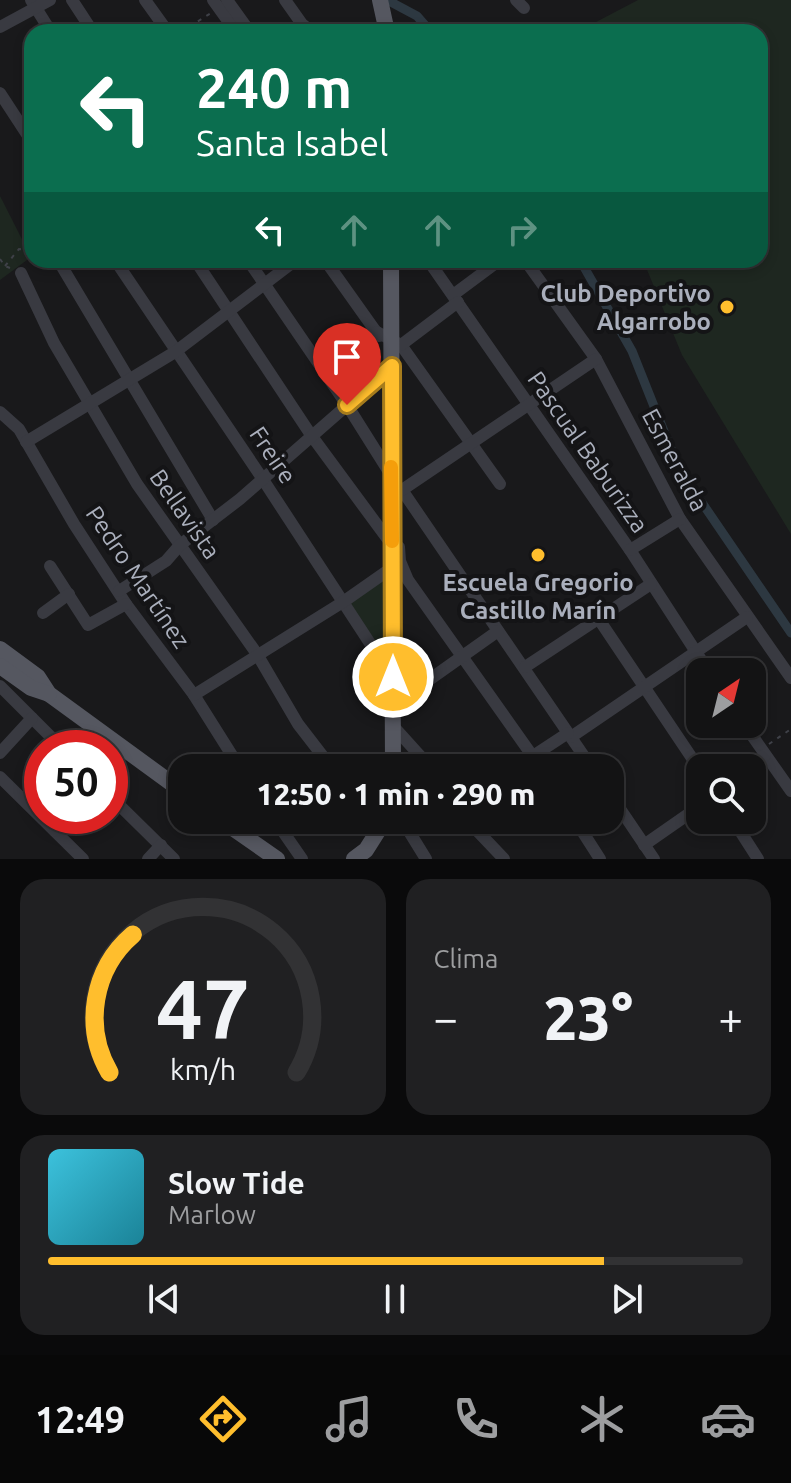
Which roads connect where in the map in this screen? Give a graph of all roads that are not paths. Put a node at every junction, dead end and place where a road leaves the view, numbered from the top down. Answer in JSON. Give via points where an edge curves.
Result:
{"nodes":[{"id":1,"x":50,"y":0,"type":"edge"},
{"id":2,"x":72,"y":0,"type":"edge"},
{"id":3,"x":145,"y":0,"type":"edge"},
{"id":4,"x":285,"y":0,"type":"edge"},
{"id":5,"x":380,"y":0,"type":"edge"},
{"id":6,"x":220,"y":3,"type":"edge"},
{"id":7,"x":34,"y":4,"type":"edge"},
{"id":8,"x":46,"y":24,"type":"edge"},
{"id":9,"x":88,"y":24,"type":"edge"},
{"id":10,"x":162,"y":24,"type":"edge"},
{"id":11,"x":232,"y":24,"type":"edge"},
{"id":12,"x":242,"y":24,"type":"edge"},
{"id":13,"x":299,"y":24,"type":"edge"},
{"id":14,"x":385,"y":24,"type":"edge"},
{"id":15,"x":0,"y":27,"type":"edge"},
{"id":16,"x":0,"y":93,"type":"edge"},
{"id":17,"x":24,"y":130,"type":"edge"},
{"id":18,"x":63,"y":268,"type":"edge"},
{"id":19,"x":120,"y":268,"type":"edge"},
{"id":20,"x":200,"y":268,"type":"edge"},
{"id":21,"x":253,"y":268,"type":"edge"},
{"id":22,"x":285,"y":268,"type":"edge"},
{"id":23,"x":331,"y":268,"type":"edge"},
{"id":24,"x":390,"y":268,"type":"edge"},
{"id":25,"x":434,"y":268,"type":"edge"},
{"id":26,"x":491,"y":268,"type":"edge"},
{"id":27,"x":531,"y":268,"type":"edge"},
{"id":28,"x":21,"y":273,"type":"road end"},
{"id":29,"x":263,"y":283,"type":"junction"},
{"id":30,"x":456,"y":299,"type":"junction"},
{"id":31,"x":229,"y":312,"type":"junction"},
{"id":32,"x":175,"y":352,"type":"junction"},
{"id":33,"x":394,"y":352,"type":"junction"},
{"id":34,"x":596,"y":359,"type":"junction"},
{"id":35,"x":128,"y":379,"type":"junction"},
{"id":36,"x":90,"y":403,"type":"junction"},
{"id":37,"x":527,"y":404,"type":"junction"},
{"id":38,"x":347,"y":405,"type":"junction"},
{"id":39,"x":0,"y":412,"type":"edge"},
{"id":40,"x":311,"y":435,"type":"junction"},
{"id":41,"x":26,"y":442,"type":"junction"},
{"id":42,"x":470,"y":442,"type":"junction"},
{"id":43,"x":384,"y":451,"type":"junction"},
{"id":44,"x":262,"y":478,"type":"junction"},
{"id":45,"x":395,"y":483,"type":"junction"},
{"id":46,"x":500,"y":484,"type":"dead end"},
{"id":47,"x":416,"y":511,"type":"junction"},
{"id":48,"x":393,"y":516,"type":"junction"},
{"id":49,"x":680,"y":519,"type":"junction"},
{"id":50,"x":213,"y":520,"type":"junction"},
{"id":51,"x":180,"y":545,"type":"junction"},
{"id":52,"x":392,"y":545,"type":"junction"},
{"id":53,"x":630,"y":550,"type":"junction"},
{"id":54,"x":50,"y":566,"type":"dead end"},
{"id":55,"x":393,"y":567,"type":"junction"},
{"id":56,"x":651,"y":584,"type":"junction"},
{"id":57,"x":119,"y":591,"type":"junction"},
{"id":58,"x":69,"y":594,"type":"junction"},
{"id":59,"x":343,"y":602,"type":"junction"},
{"id":60,"x":126,"y":604,"type":"junction"},
{"id":61,"x":43,"y":613,"type":"dead end"},
{"id":62,"x":747,"y":617,"type":"junction"},
{"id":63,"x":598,"y":618,"type":"junction"},
{"id":64,"x":498,"y":631,"type":"junction"},
{"id":65,"x":0,"y":649,"type":"edge"},
{"id":66,"x":695,"y":650,"type":"junction"},
{"id":67,"x":257,"y":654,"type":"junction"},
{"id":68,"x":461,"y":656,"type":"junction"},
{"id":69,"x":700,"y":658,"type":"edge"},
{"id":70,"x":0,"y":666,"type":"edge"},
{"id":71,"x":525,"y":667,"type":"junction"},
{"id":72,"x":393,"y":677,"type":"junction"},
{"id":73,"x":791,"y":678,"type":"edge"},
{"id":74,"x":0,"y":686,"type":"edge"},
{"id":75,"x":419,"y":687,"type":"dead end"},
{"id":76,"x":644,"y":688,"type":"junction"},
{"id":77,"x":49,"y":694,"type":"junction"},
{"id":78,"x":194,"y":695,"type":"junction"},
{"id":79,"x":32,"y":718,"type":"junction"},
{"id":80,"x":394,"y":727,"type":"junction"},
{"id":81,"x":44,"y":730,"type":"edge"},
{"id":82,"x":570,"y":735,"type":"junction"},
{"id":83,"x":754,"y":738,"type":"edge"},
{"id":84,"x":763,"y":752,"type":"joint"},
{"id":85,"x":0,"y":753,"type":"edge"},
{"id":86,"x":231,"y":754,"type":"edge"},
{"id":87,"x":321,"y":754,"type":"edge"},
{"id":88,"x":393,"y":754,"type":"edge"},
{"id":89,"x":418,"y":754,"type":"edge"},
{"id":90,"x":532,"y":754,"type":"edge"},
{"id":91,"x":537,"y":754,"type":"edge"},
{"id":92,"x":583,"y":754,"type":"edge"},
{"id":93,"x":689,"y":754,"type":"edge"},
{"id":94,"x":0,"y":777,"type":"edge"},
{"id":95,"x":168,"y":781,"type":"edge"},
{"id":96,"x":791,"y":791,"type":"edge"},
{"id":97,"x":24,"y":801,"type":"edge"},
{"id":98,"x":128,"y":813,"type":"edge"},
{"id":99,"x":624,"y":815,"type":"edge"},
{"id":100,"x":686,"y":816,"type":"edge"},
{"id":101,"x":58,"y":834,"type":"edge"},
{"id":102,"x":241,"y":834,"type":"edge"},
{"id":103,"x":285,"y":834,"type":"edge"},
{"id":104,"x":376,"y":834,"type":"edge"},
{"id":105,"x":411,"y":834,"type":"edge"},
{"id":106,"x":480,"y":834,"type":"edge"},
{"id":107,"x":584,"y":834,"type":"edge"},
{"id":108,"x":741,"y":834,"type":"edge"},
{"id":109,"x":161,"y":845,"type":"junction"},
{"id":110,"x":644,"y":845,"type":"junction"},
{"id":111,"x":756,"y":858,"type":"edge"},
{"id":112,"x":83,"y":859,"type":"edge"},
{"id":113,"x":148,"y":859,"type":"edge"},
{"id":114,"x":174,"y":859,"type":"edge"},
{"id":115,"x":277,"y":859,"type":"edge"},
{"id":116,"x":302,"y":859,"type":"edge"},
{"id":117,"x":354,"y":859,"type":"edge"},
{"id":118,"x":426,"y":859,"type":"edge"},
{"id":119,"x":504,"y":859,"type":"edge"},
{"id":120,"x":600,"y":859,"type":"edge"},
{"id":121,"x":654,"y":859,"type":"edge"}],
"edges":[{"from":1,"to":7,"type":"street"},
{"from":2,"to":9,"type":"street"},
{"from":3,"to":10,"type":"street"},
{"from":4,"to":13,"type":"street"},
{"from":5,"to":14,"type":"main road"},
{"from":6,"to":11,"type":"street"},
{"from":6,"to":12,"type":"street"},
{"from":7,"to":8,"type":"street"},
{"from":7,"to":15,"type":"street"},
{"from":16,"to":17,"type":"street"},
{"from":18,"to":35,"type":"street"},
{"from":19,"to":32,"type":"street","name":"Freire"},
{"from":20,"to":31,"type":"street"},
{"from":21,"to":29,"type":"street"},
{"from":22,"to":29,"type":"street"},
{"from":23,"to":33,"type":"street"},
{"from":24,"to":33,"type":"main road"},
{"from":25,"to":30,"type":"street","name":"Pascual Baburizza"},
{"from":26,"to":30,"type":"street"},
{"from":27,"to":34,"type":"street","name":"Esmeralda"},
{"from":28,"to":36,"type":"street","name":"Bellavista"},
{"from":29,"to":31,"type":"street"},
{"from":29,"to":38,"type":"street"},
{"from":30,"to":33,"type":"street"},
{"from":30,"to":37,"type":"street","name":"Pascual Baburizza"},
{"from":31,"to":32,"type":"street"},
{"from":31,"to":40,"type":"street"},
{"from":32,"to":35,"type":"street"},
{"from":32,"to":44,"type":"street","name":"Freire"},
{"from":33,"to":38,"type":"street"},
{"from":33,"to":42,"type":"street"},
{"from":33,"to":43,"type":"main road"},
{"from":34,"to":37,"type":"street"},
{"from":34,"to":49,"type":"street","name":"Esmeralda"},
{"from":35,"to":36,"type":"street"},
{"from":35,"to":50,"type":"street"},
{"from":36,"to":41,"type":"street"},
{"from":36,"to":51,"type":"street","name":"Bellavista"},
{"from":37,"to":42,"type":"street"},
{"from":37,"to":53,"type":"street","name":"Pascual Baburizza"},
{"from":38,"to":40,"type":"street"},
{"from":38,"to":43,"type":"street"},
{"from":39,"to":41,"type":"street","name":"Pedro Martínez"},
{"from":40,"to":44,"type":"street"},
{"from":40,"to":52,"type":"street"},
{"from":41,"to":57,"type":"street","name":"Pedro Martínez"},
{"from":42,"to":45,"type":"street"},
{"from":42,"to":46,"type":"street"},
{"from":43,"to":45,"type":"main road"},
{"from":44,"to":50,"type":"street"},
{"from":44,"to":59,"type":"street","name":"Freire"},
{"from":45,"to":47,"type":"street"},
{"from":45,"to":48,"type":"main road"},
{"from":47,"to":48,"type":"street","via":[[406,508]]},
{"from":47,"to":64,"type":"street"},
{"from":48,"to":52,"type":"main road"},
{"from":48,"to":68,"type":"street","via":[[408,580]]},
{"from":49,"to":53,"type":"street"},
{"from":49,"to":62,"type":"street","name":"Esmeralda"},
{"from":50,"to":51,"type":"street"},
{"from":51,"to":57,"type":"street","via":[[166,561]]},
{"from":51,"to":67,"type":"street","name":"Bellavista"},
{"from":52,"to":55,"type":"main road"},
{"from":53,"to":56,"type":"street","name":"Pascual Baburizza"},
{"from":54,"to":58,"type":"street"},
{"from":55,"to":59,"type":"street"},
{"from":55,"to":72,"type":"main road"},
{"from":56,"to":63,"type":"street"},
{"from":56,"to":66,"type":"street","name":"Pascual Baburizza"},
{"from":57,"to":60,"type":"street","name":"Pedro Martínez"},
{"from":58,"to":60,"type":"street","via":[[88,625]]},
{"from":58,"to":61,"type":"street"},
{"from":59,"to":67,"type":"street"},
{"from":59,"to":72,"type":"street","name":"Freire"},
{"from":60,"to":78,"type":"street","name":"Pedro Martínez"},
{"from":62,"to":66,"type":"street"},
{"from":62,"to":73,"type":"street","name":"Esmeralda"},
{"from":63,"to":71,"type":"street"},
{"from":63,"to":76,"type":"street"},
{"from":64,"to":68,"type":"street"},
{"from":64,"to":71,"type":"street"},
{"from":65,"to":77,"type":"main road","via":[[38,677]]},
{"from":66,"to":69,"type":"street","name":"Pascual Baburizza"},
{"from":66,"to":76,"type":"street"},
{"from":67,"to":78,"type":"street"},
{"from":67,"to":87,"type":"street","name":"Bellavista"},
{"from":68,"to":75,"type":"street"},
{"from":68,"to":90,"type":"street"},
{"from":70,"to":77,"type":"main road"},
{"from":71,"to":82,"type":"street"},
{"from":72,"to":80,"type":"main road"},
{"from":74,"to":79,"type":"street"},
{"from":76,"to":82,"type":"street"},
{"from":76,"to":93,"type":"street"},
{"from":77,"to":95,"type":"main road"},
{"from":78,"to":86,"type":"street","name":"Pedro Martínez"},
{"from":79,"to":81,"type":"street"},
{"from":79,"to":85,"type":"street"},
{"from":80,"to":88,"type":"main road"},
{"from":80,"to":89,"type":"street"},
{"from":82,"to":91,"type":"street"},
{"from":82,"to":92,"type":"street"},
{"from":83,"to":84,"type":"street"},
{"from":84,"to":96,"type":"street"},
{"from":94,"to":97,"type":"street"},
{"from":98,"to":109,"type":"street"},
{"from":99,"to":110,"type":"street"},
{"from":100,"to":110,"type":"street"},
{"from":101,"to":112,"type":"street"},
{"from":102,"to":115,"type":"main road"},
{"from":103,"to":116,"type":"street"},
{"from":104,"to":117,"type":"main road"},
{"from":105,"to":118,"type":"street"},
{"from":106,"to":119,"type":"street"},
{"from":107,"to":120,"type":"street"},
{"from":108,"to":111,"type":"street"},
{"from":109,"to":113,"type":"street"},
{"from":109,"to":114,"type":"street"},
{"from":110,"to":121,"type":"street"}]}
